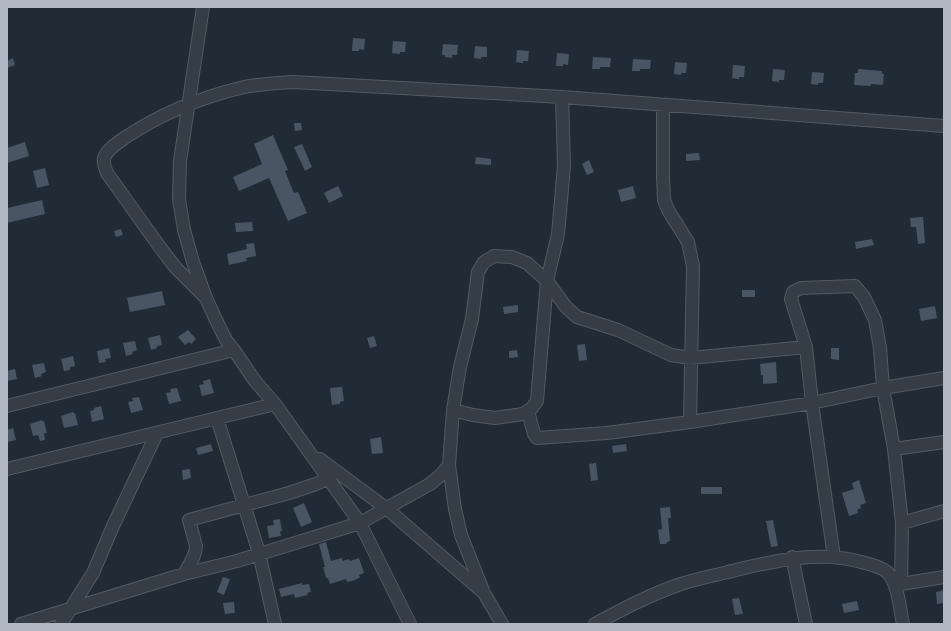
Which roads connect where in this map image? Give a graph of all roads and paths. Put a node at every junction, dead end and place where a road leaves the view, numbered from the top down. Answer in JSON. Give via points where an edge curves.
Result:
{"nodes":[{"id":1,"x":203,"y":7,"type":"edge"},
{"id":2,"x":562,"y":97,"type":"junction"},
{"id":3,"x":188,"y":104,"type":"junction"},
{"id":4,"x":663,"y":104,"type":"junction"},
{"id":5,"x":944,"y":126,"type":"edge"},
{"id":6,"x":548,"y":281,"type":"junction"},
{"id":7,"x":206,"y":298,"type":"junction"},
{"id":8,"x":806,"y":347,"type":"junction"},
{"id":9,"x":234,"y":350,"type":"junction"},
{"id":10,"x":690,"y":358,"type":"junction"},
{"id":11,"x":944,"y":378,"type":"edge"},
{"id":12,"x":883,"y":388,"type":"junction"},
{"id":13,"x":812,"y":403,"type":"junction"},
{"id":14,"x":275,"y":404,"type":"junction"},
{"id":15,"x":7,"y":406,"type":"edge"},
{"id":16,"x":453,"y":410,"type":"junction"},
{"id":17,"x":528,"y":412,"type":"junction"},
{"id":18,"x":217,"y":418,"type":"junction"},
{"id":19,"x":690,"y":422,"type":"junction"},
{"id":20,"x":156,"y":433,"type":"junction"},
{"id":21,"x":944,"y":442,"type":"edge"},
{"id":22,"x":894,"y":449,"type":"junction"},
{"id":23,"x":309,"y":451,"type":"junction"},
{"id":24,"x":449,"y":465,"type":"junction"},
{"id":25,"x":7,"y":469,"type":"edge"},
{"id":26,"x":329,"y":478,"type":"junction"},
{"id":27,"x":244,"y":505,"type":"junction"},
{"id":28,"x":386,"y":508,"type":"junction"},
{"id":29,"x":944,"y":511,"type":"edge"},
{"id":30,"x":360,"y":523,"type":"junction"},
{"id":31,"x":902,"y":523,"type":"junction"},
{"id":32,"x":259,"y":553,"type":"junction"},
{"id":33,"x":834,"y":557,"type":"junction"},
{"id":34,"x":792,"y":558,"type":"junction"},
{"id":35,"x":184,"y":574,"type":"junction"},
{"id":36,"x":944,"y":577,"type":"edge"},
{"id":37,"x":898,"y":585,"type":"junction"},
{"id":38,"x":484,"y":593,"type":"junction"},
{"id":39,"x":72,"y":609,"type":"junction"},
{"id":40,"x":20,"y":624,"type":"edge"},
{"id":41,"x":61,"y":624,"type":"edge"},
{"id":42,"x":275,"y":624,"type":"edge"},
{"id":43,"x":410,"y":624,"type":"edge"},
{"id":44,"x":502,"y":624,"type":"edge"},
{"id":45,"x":595,"y":624,"type":"edge"},
{"id":46,"x":806,"y":624,"type":"edge"},
{"id":47,"x":903,"y":624,"type":"edge"}],
"edges":[{"from":1,"to":3,"type":"street"},
{"from":2,"to":3,"type":"street","via":[[293,82],[243,88]]},
{"from":2,"to":4,"type":"street"},
{"from":2,"to":6,"type":"street","via":[[564,166],[558,234]]},
{"from":3,"to":7,"type":"street","via":[[180,161],[179,199],[188,246]]},
{"from":3,"to":7,"type":"street","via":[[160,116],[120,141],[107,153],[104,162],[107,173],[159,246]]},
{"from":4,"to":5,"type":"street"},
{"from":4,"to":10,"type":"street","via":[[664,200],[688,242],[692,266]]},
{"from":6,"to":10,"type":"street","via":[[577,318],[618,330],[671,355]]},
{"from":6,"to":16,"type":"street","via":[[527,263],[512,257],[494,256],[484,262],[478,272],[472,319],[462,356]]},
{"from":6,"to":17,"type":"street","via":[[536,401]]},
{"from":7,"to":9,"type":"street","via":[[226,340]]},
{"from":8,"to":10,"type":"street"},
{"from":8,"to":12,"type":"street","via":[[791,299],[793,292],[801,288],[855,286],[864,297],[875,320]]},
{"from":8,"to":13,"type":"street"},
{"from":9,"to":14,"type":"street","via":[[255,381]]},
{"from":9,"to":15,"type":"street"},
{"from":10,"to":19,"type":"street"},
{"from":11,"to":12,"type":"street"},
{"from":12,"to":13,"type":"street"},
{"from":12,"to":22,"type":"street"},
{"from":13,"to":19,"type":"street"},
{"from":13,"to":33,"type":"street"},
{"from":14,"to":18,"type":"street"},
{"from":14,"to":23,"type":"street"},
{"from":16,"to":17,"type":"street","via":[[495,418]]},
{"from":16,"to":24,"type":"street"},
{"from":17,"to":19,"type":"street","via":[[537,438],[607,433]]},
{"from":18,"to":20,"type":"street"},
{"from":18,"to":27,"type":"street"},
{"from":20,"to":25,"type":"street"},
{"from":20,"to":39,"type":"street","via":[[93,573]]},
{"from":21,"to":22,"type":"street"},
{"from":22,"to":31,"type":"street"},
{"from":23,"to":26,"type":"street"},
{"from":23,"to":28,"type":"street"},
{"from":24,"to":28,"type":"street","via":[[430,484]]},
{"from":24,"to":38,"type":"street","via":[[455,509],[462,535]]},
{"from":26,"to":27,"type":"street","via":[[289,493]]},
{"from":26,"to":30,"type":"street"},
{"from":27,"to":32,"type":"street"},
{"from":27,"to":35,"type":"street","via":[[189,520],[196,550]]},
{"from":28,"to":30,"type":"street"},
{"from":28,"to":38,"type":"street"},
{"from":29,"to":31,"type":"street"},
{"from":30,"to":32,"type":"street"},
{"from":30,"to":43,"type":"street"},
{"from":31,"to":37,"type":"street"},
{"from":32,"to":35,"type":"street"},
{"from":32,"to":42,"type":"street"},
{"from":33,"to":34,"type":"street"},
{"from":33,"to":37,"type":"street","via":[[853,559],[880,567]]},
{"from":34,"to":45,"type":"street","via":[[680,584],[636,602]]},
{"from":34,"to":46,"type":"street"},
{"from":35,"to":39,"type":"street"},
{"from":36,"to":37,"type":"street"},
{"from":37,"to":47,"type":"street"},
{"from":38,"to":44,"type":"street"},
{"from":39,"to":40,"type":"street"},
{"from":39,"to":41,"type":"street"}]}
